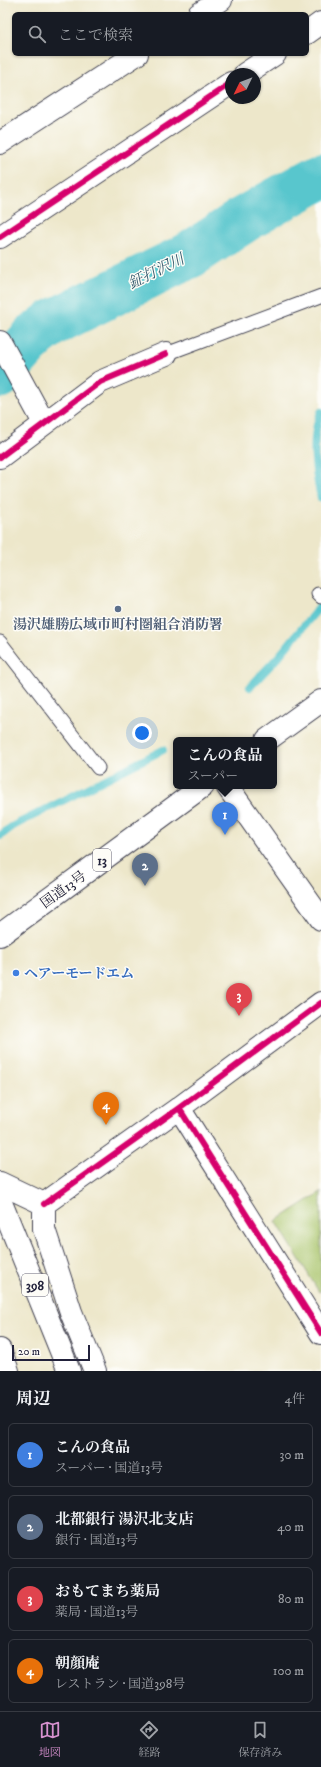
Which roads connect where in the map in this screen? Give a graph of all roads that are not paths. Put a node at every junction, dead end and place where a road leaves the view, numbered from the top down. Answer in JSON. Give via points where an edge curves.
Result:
{"nodes":[{"id":1,"x":221,"y":0,"type":"edge"},
{"id":2,"x":202,"y":12,"type":"edge"},
{"id":3,"x":321,"y":23,"type":"edge"},
{"id":4,"x":309,"y":32,"type":"edge"},
{"id":5,"x":135,"y":56,"type":"edge"},
{"id":6,"x":272,"y":56,"type":"edge"},
{"id":7,"x":254,"y":68,"type":"edge"},
{"id":8,"x":225,"y":87,"type":"edge"},
{"id":9,"x":0,"y":143,"type":"edge"},
{"id":10,"x":0,"y":237,"type":"edge"},
{"id":11,"x":321,"y":296,"type":"edge"},
{"id":12,"x":166,"y":354,"type":"joint"},
{"id":13,"x":7,"y":356,"type":"edge"},
{"id":14,"x":44,"y":424,"type":"junction"},
{"id":15,"x":0,"y":457,"type":"edge"},
{"id":16,"x":0,"y":642,"type":"edge"},
{"id":17,"x":321,"y":701,"type":"edge"},
{"id":18,"x":271,"y":737,"type":"edge"},
{"id":19,"x":98,"y":768,"type":"dead end"},
{"id":20,"x":199,"y":789,"type":"edge"},
{"id":21,"x":229,"y":789,"type":"edge"},
{"id":22,"x":321,"y":919,"type":"edge"},
{"id":23,"x":0,"y":935,"type":"edge"},
{"id":24,"x":321,"y":1003,"type":"edge"},
{"id":25,"x":179,"y":1108,"type":"junction"},
{"id":26,"x":0,"y":1183,"type":"edge"},
{"id":27,"x":0,"y":1200,"type":"edge"},
{"id":28,"x":44,"y":1204,"type":"junction"},
{"id":29,"x":321,"y":1334,"type":"edge"},
{"id":30,"x":0,"y":1350,"type":"edge"},
{"id":31,"x":8,"y":1371,"type":"edge"},
{"id":32,"x":69,"y":1371,"type":"edge"},
{"id":33,"x":95,"y":1371,"type":"edge"}],
"edges":[{"from":1,"to":2,"type":"main road"},
{"from":3,"to":4,"type":"main road"},
{"from":5,"to":9,"type":"main road"},
{"from":6,"to":7,"type":"main road"},
{"from":8,"to":10,"type":"main road"},
{"from":11,"to":12,"type":"lane"},
{"from":12,"to":14,"type":"main road","via":[[100,382]]},
{"from":13,"to":14,"type":"main road"},
{"from":14,"to":15,"type":"main road"},
{"from":16,"to":19,"type":"lane"},
{"from":17,"to":18,"type":"main road"},
{"from":20,"to":23,"type":"main road","name":"国道13号","number":"13"},
{"from":21,"to":22,"type":"main road"},
{"from":24,"to":25,"type":"main road"},
{"from":25,"to":28,"type":"main road"},
{"from":25,"to":29,"type":"main road"},
{"from":26,"to":28,"type":"main road"},
{"from":27,"to":32,"type":"main road","number":"398"},
{"from":28,"to":33,"type":"main road","via":[[44,1229]]},
{"from":30,"to":31,"type":"main road"}]}
